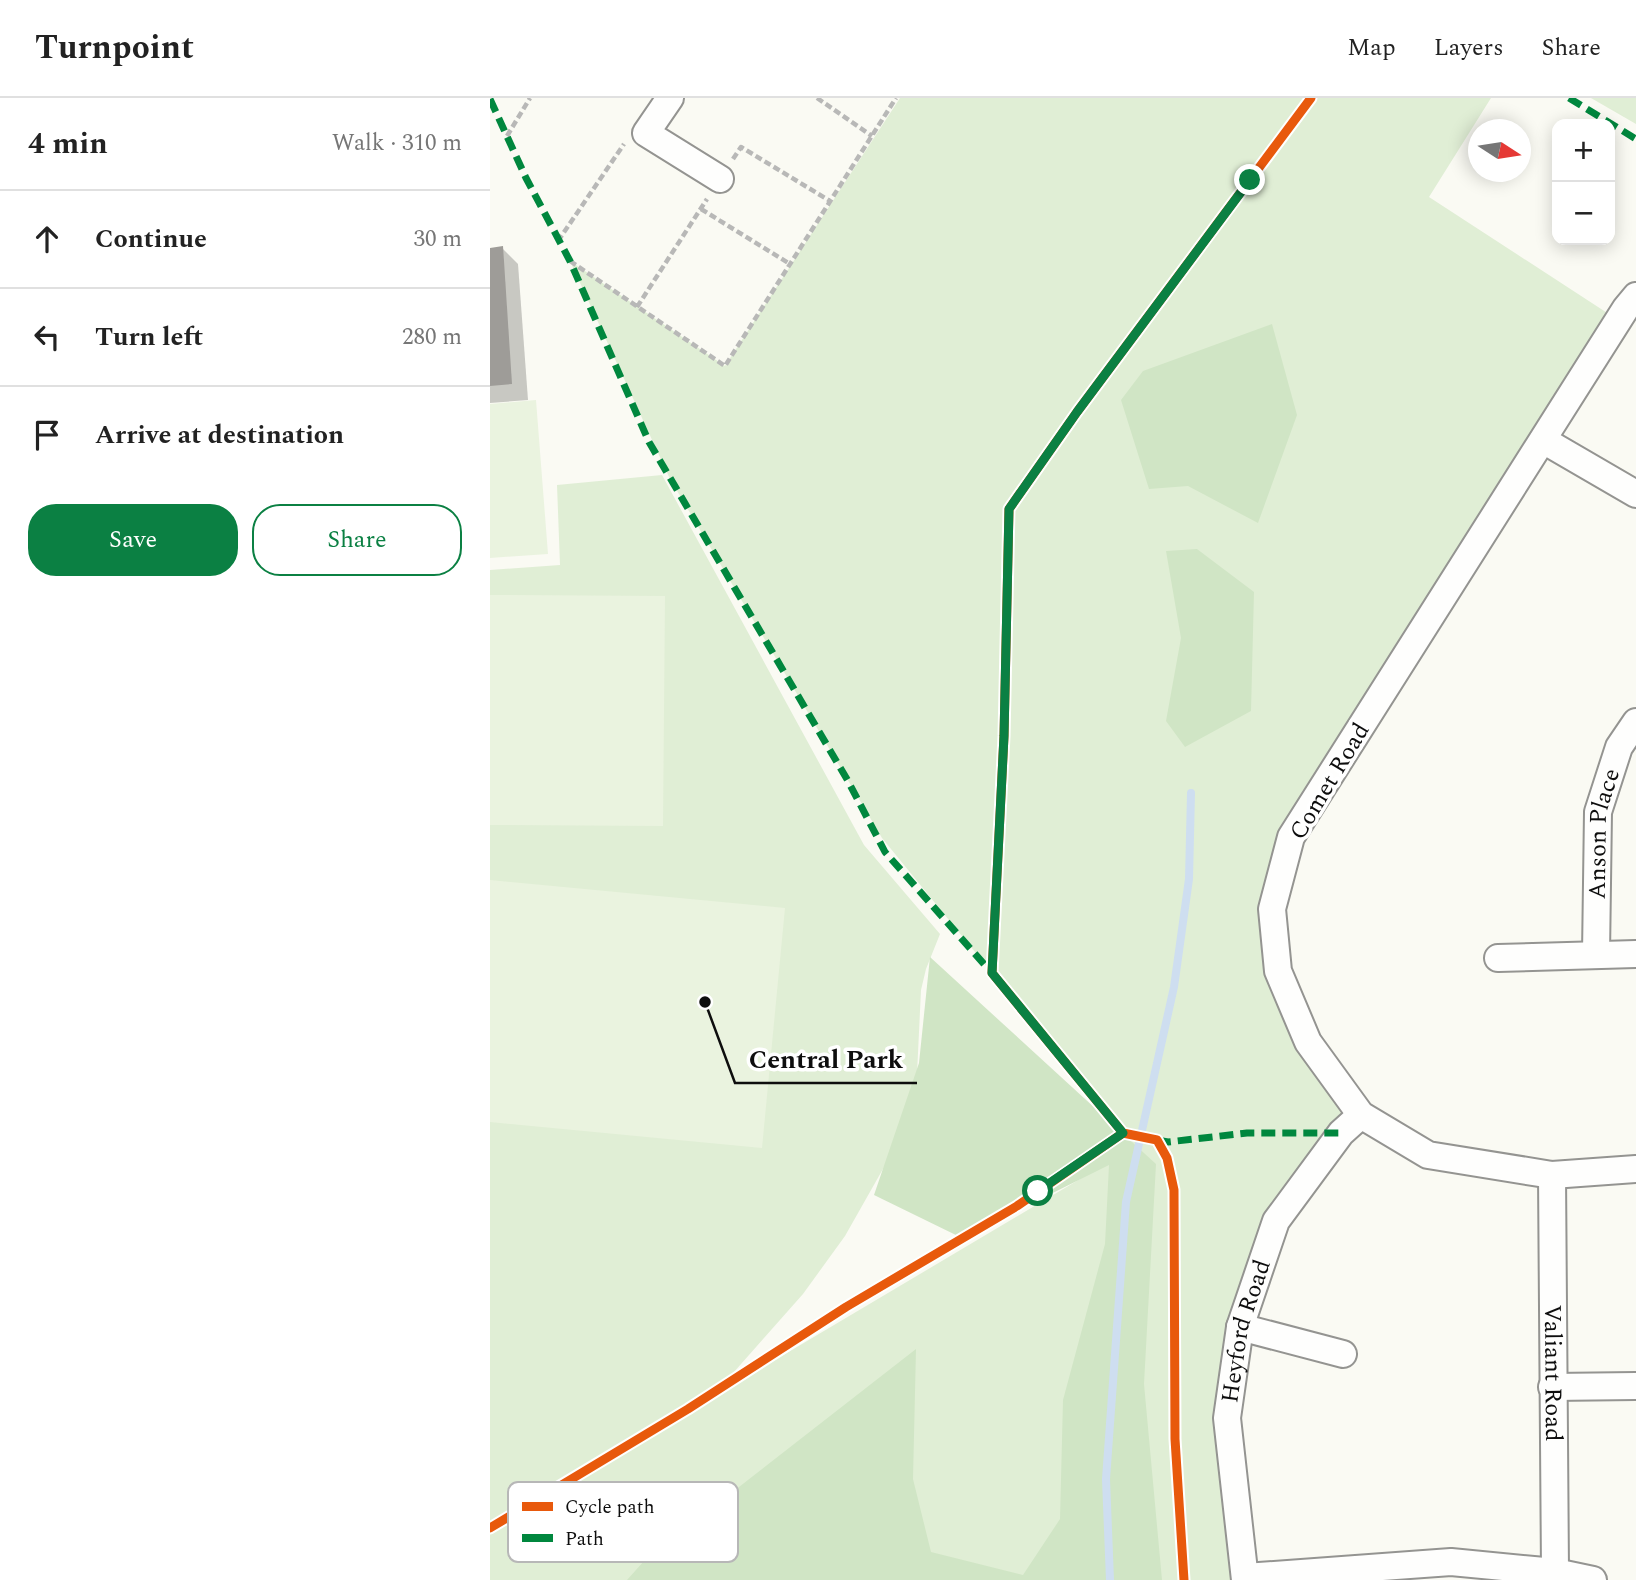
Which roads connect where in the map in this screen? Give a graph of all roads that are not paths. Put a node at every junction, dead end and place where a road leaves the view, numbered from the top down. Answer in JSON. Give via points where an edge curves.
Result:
{"nodes":[{"id":1,"x":670,"y":98,"type":"edge"},
{"id":2,"x":720,"y":179,"type":"road end"},
{"id":3,"x":1636,"y":296,"type":"edge"},
{"id":4,"x":1543,"y":440,"type":"junction"},
{"id":5,"x":1636,"y":494,"type":"edge"},
{"id":6,"x":1636,"y":722,"type":"edge"},
{"id":7,"x":1596,"y":954,"type":"junction"},
{"id":8,"x":1636,"y":954,"type":"edge"},
{"id":9,"x":1498,"y":958,"type":"dead end"},
{"id":10,"x":1361,"y":1115,"type":"junction"},
{"id":11,"x":1636,"y":1169,"type":"edge"},
{"id":12,"x":1552,"y":1175,"type":"junction"},
{"id":13,"x":1240,"y":1327,"type":"junction"},
{"id":14,"x":1343,"y":1354,"type":"dead end"},
{"id":15,"x":1636,"y":1386,"type":"edge"},
{"id":16,"x":1552,"y":1387,"type":"junction"},
{"id":17,"x":1555,"y":1572,"type":"junction"},
{"id":18,"x":1245,"y":1578,"type":"edge"},
{"id":19,"x":1593,"y":1580,"type":"edge"}],
"edges":[{"from":1,"to":2,"type":"street","via":[[646,133]]},
{"from":3,"to":4,"type":"street","name":"Comet Road"},
{"from":4,"to":5,"type":"street"},
{"from":4,"to":10,"type":"street","name":"Comet Road","via":[[1291,838],[1272,909],[1278,971],[1308,1042]]},
{"from":6,"to":7,"type":"street","name":"Anson Place","via":[[1619,747],[1598,812]]},
{"from":7,"to":8,"type":"street"},
{"from":7,"to":9,"type":"street"},
{"from":10,"to":12,"type":"street","name":"Comet Road","via":[[1429,1155]]},
{"from":10,"to":13,"type":"street","name":"Heyford Road","via":[[1341,1133],[1276,1221]]},
{"from":11,"to":12,"type":"street","name":"Comet Road"},
{"from":12,"to":16,"type":"street","name":"Valiant Road"},
{"from":13,"to":14,"type":"street"},
{"from":13,"to":18,"type":"street","name":"Heyford Road","via":[[1227,1418]]},
{"from":15,"to":16,"type":"street"},
{"from":16,"to":17,"type":"street","name":"Valiant Road"},
{"from":17,"to":18,"type":"street","via":[[1451,1562]]},
{"from":17,"to":19,"type":"street"}]}
